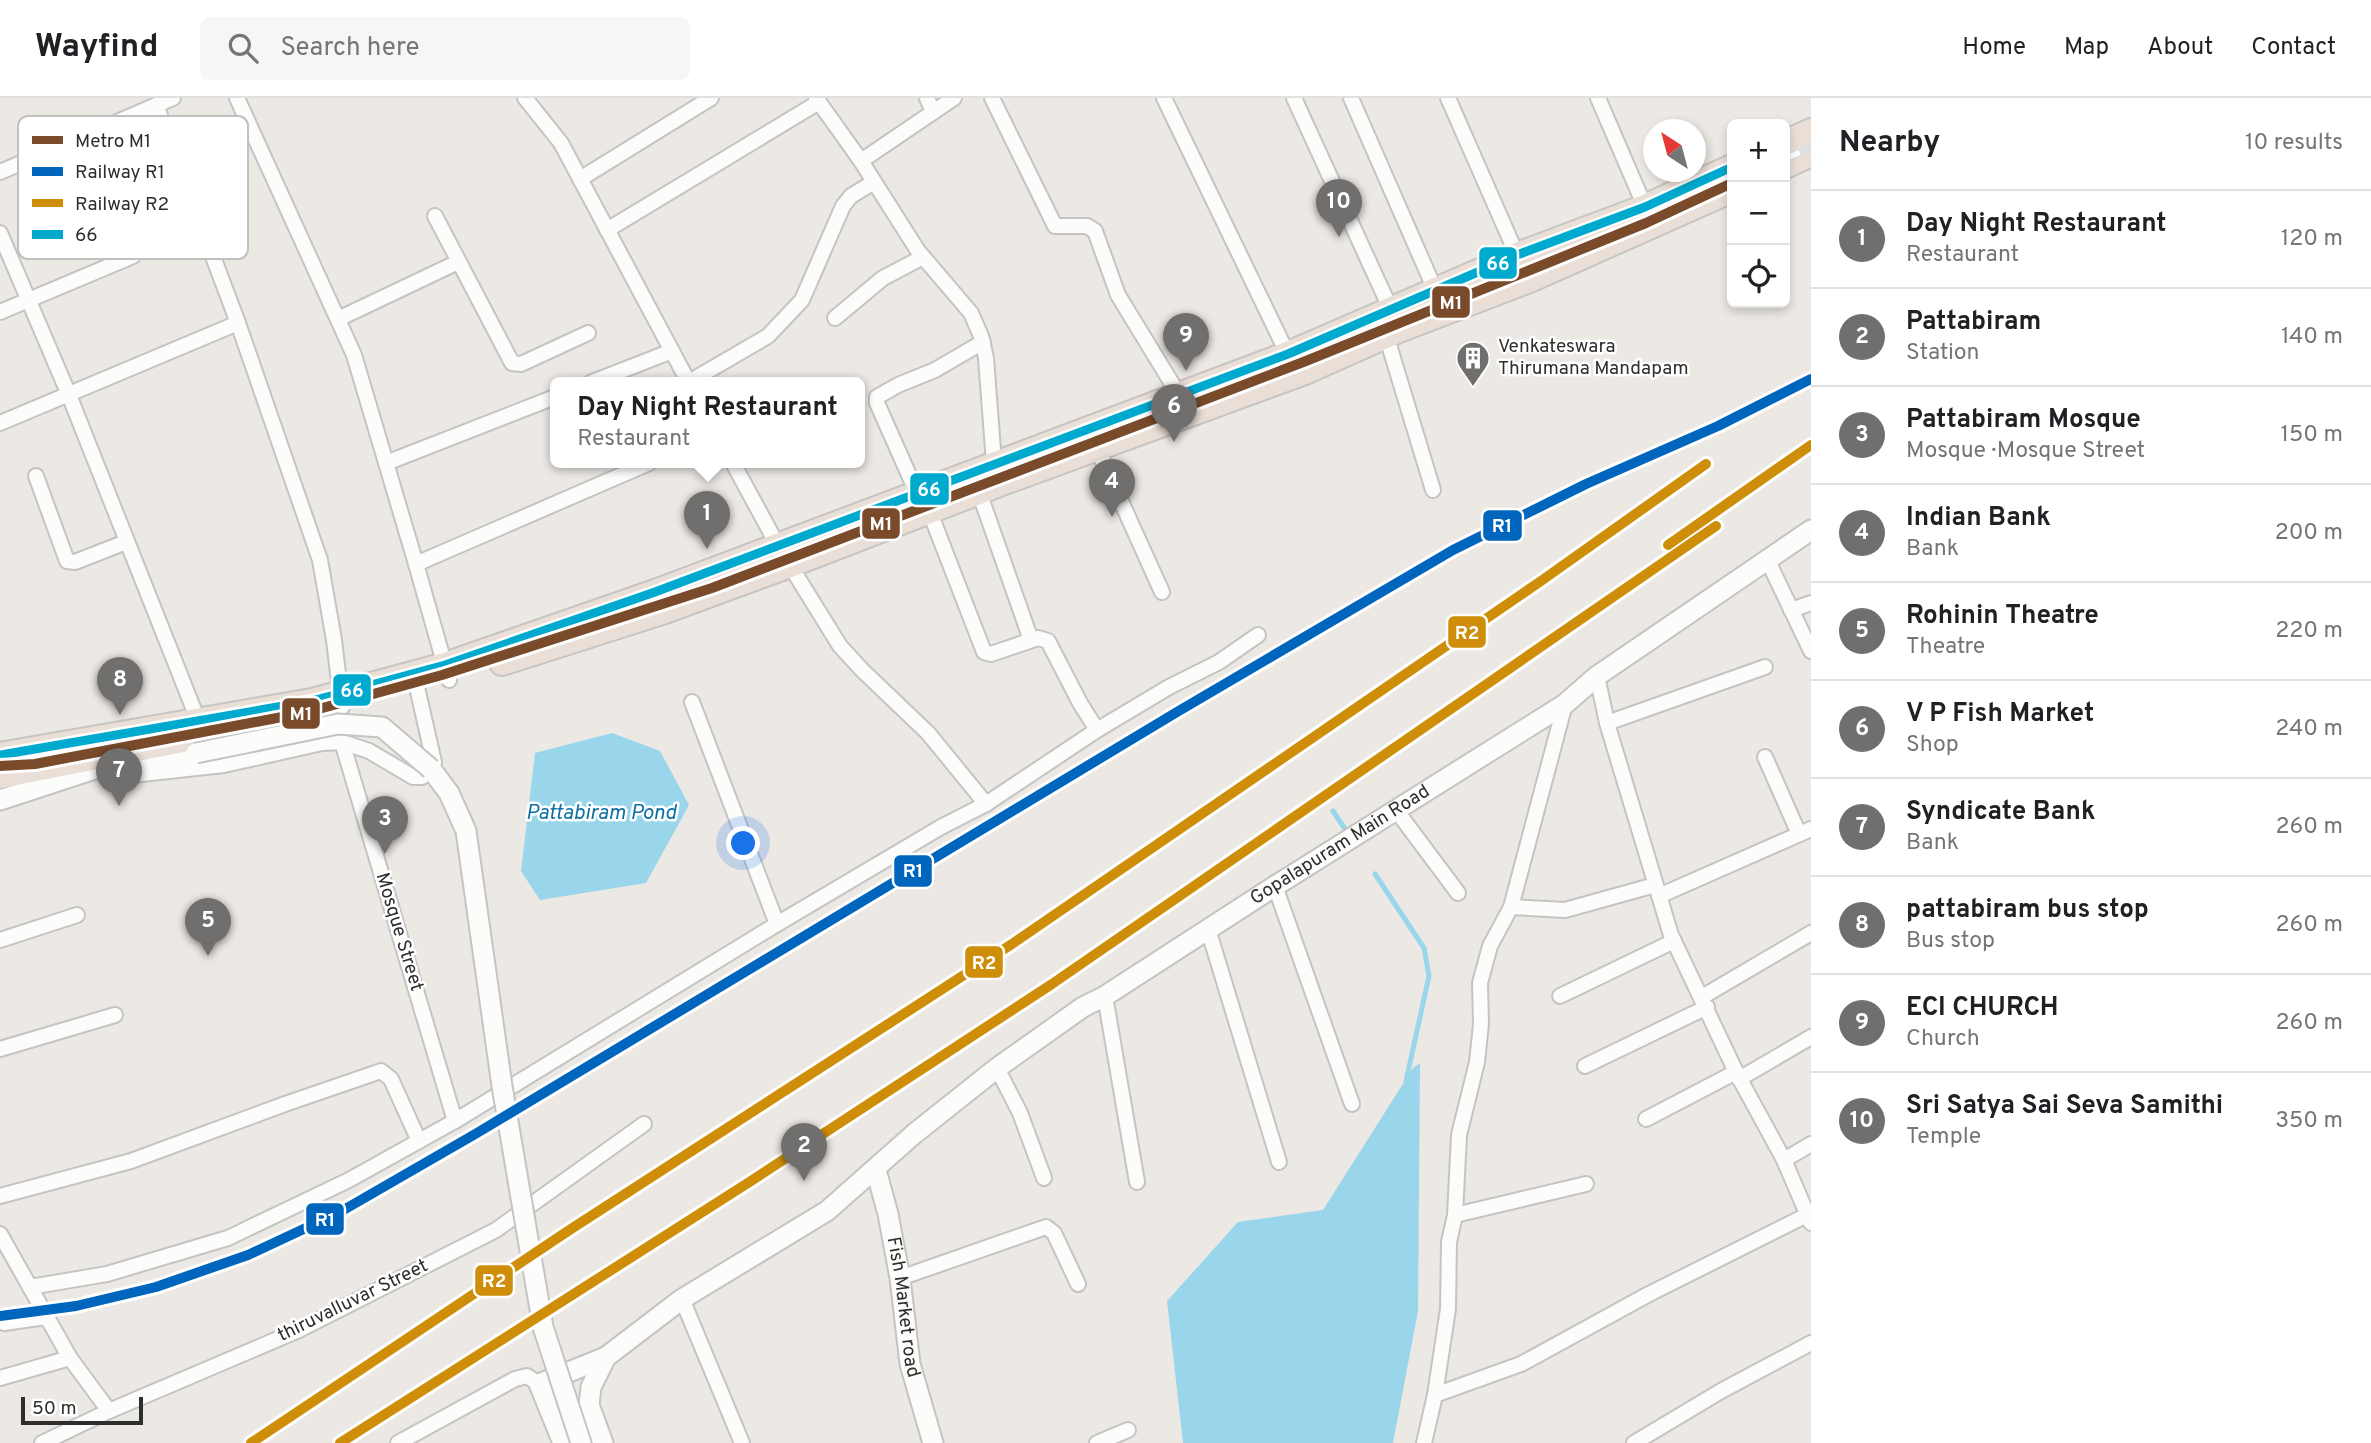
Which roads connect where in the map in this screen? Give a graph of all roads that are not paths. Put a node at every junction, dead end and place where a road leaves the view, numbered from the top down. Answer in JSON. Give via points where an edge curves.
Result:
{"nodes":[{"id":1,"x":173,"y":98,"type":"edge"},
{"id":2,"x":237,"y":98,"type":"edge"},
{"id":3,"x":526,"y":98,"type":"edge"},
{"id":4,"x":711,"y":98,"type":"edge"},
{"id":5,"x":927,"y":98,"type":"edge"},
{"id":6,"x":954,"y":98,"type":"edge"},
{"id":7,"x":992,"y":98,"type":"edge"},
{"id":8,"x":1164,"y":98,"type":"edge"},
{"id":9,"x":1294,"y":98,"type":"edge"},
{"id":10,"x":1351,"y":98,"type":"edge"},
{"id":11,"x":1448,"y":98,"type":"edge"},
{"id":12,"x":1598,"y":98,"type":"edge"},
{"id":13,"x":818,"y":100,"type":"edge"},
{"id":14,"x":156,"y":105,"type":"junction"},
{"id":15,"x":933,"y":112,"type":"junction"},
{"id":16,"x":130,"y":116,"type":"edge"},
{"id":17,"x":160,"y":116,"type":"edge"},
{"id":18,"x":245,"y":116,"type":"edge"},
{"id":19,"x":248,"y":122,"type":"edge"},
{"id":20,"x":1811,"y":131,"type":"edge"},
{"id":21,"x":1790,"y":141,"type":"edge"},
{"id":22,"x":1811,"y":154,"type":"edge"},
{"id":23,"x":861,"y":161,"type":"junction"},
{"id":24,"x":18,"y":164,"type":"edge"},
{"id":25,"x":1790,"y":164,"type":"edge"},
{"id":26,"x":1727,"y":169,"type":"edge"},
{"id":27,"x":0,"y":172,"type":"edge"},
{"id":28,"x":580,"y":180,"type":"junction"},
{"id":29,"x":874,"y":182,"type":"junction"},
{"id":30,"x":1727,"y":192,"type":"edge"},
{"id":31,"x":1645,"y":208,"type":"junction"},
{"id":32,"x":435,"y":216,"type":"dead end"},
{"id":33,"x":607,"y":230,"type":"junction"},
{"id":34,"x":0,"y":233,"type":"edge"},
{"id":35,"x":1517,"y":255,"type":"junction"},
{"id":36,"x":923,"y":257,"type":"junction"},
{"id":37,"x":126,"y":259,"type":"edge"},
{"id":38,"x":215,"y":259,"type":"edge"},
{"id":39,"x":458,"y":262,"type":"junction"},
{"id":40,"x":1436,"y":292,"type":"junction"},
{"id":41,"x":29,"y":302,"type":"junction"},
{"id":42,"x":1391,"y":310,"type":"junction"},
{"id":43,"x":0,"y":312,"type":"edge"},
{"id":44,"x":835,"y":318,"type":"dead end"},
{"id":45,"x":338,"y":319,"type":"junction"},
{"id":46,"x":239,"y":323,"type":"junction"},
{"id":47,"x":588,"y":333,"type":"dead end"},
{"id":48,"x":1386,"y":335,"type":"junction"},
{"id":49,"x":983,"y":342,"type":"junction"},
{"id":50,"x":672,"y":351,"type":"junction"},
{"id":51,"x":1292,"y":365,"type":"junction"},
{"id":52,"x":605,"y":377,"type":"edge"},
{"id":53,"x":686,"y":377,"type":"edge"},
{"id":54,"x":698,"y":377,"type":"edge"},
{"id":55,"x":69,"y":395,"type":"junction"},
{"id":56,"x":1179,"y":396,"type":"junction"},
{"id":57,"x":550,"y":399,"type":"edge"},
{"id":58,"x":0,"y":423,"type":"edge"},
{"id":59,"x":1097,"y":448,"type":"junction"},
{"id":60,"x":386,"y":463,"type":"junction"},
{"id":61,"x":994,"y":463,"type":"junction"},
{"id":62,"x":637,"y":468,"type":"edge"},
{"id":63,"x":736,"y":468,"type":"edge"},
{"id":64,"x":36,"y":476,"type":"dead end"},
{"id":65,"x":1433,"y":490,"type":"dead end"},
{"id":66,"x":979,"y":492,"type":"junction"},
{"id":67,"x":923,"y":502,"type":"junction"},
{"id":68,"x":1811,"y":530,"type":"edge"},
{"id":69,"x":126,"y":541,"type":"junction"},
{"id":70,"x":784,"y":555,"type":"junction"},
{"id":71,"x":1768,"y":559,"type":"junction"},
{"id":72,"x":416,"y":564,"type":"junction"},
{"id":73,"x":1162,"y":592,"type":"dead end"},
{"id":74,"x":1811,"y":603,"type":"edge"},
{"id":75,"x":1791,"y":610,"type":"junction"},
{"id":76,"x":1258,"y":635,"type":"dead end"},
{"id":77,"x":1031,"y":640,"type":"junction"},
{"id":78,"x":1811,"y":651,"type":"edge"},
{"id":79,"x":1765,"y":667,"type":"dead end"},
{"id":80,"x":447,"y":672,"type":"junction"},
{"id":81,"x":1597,"y":676,"type":"junction"},
{"id":82,"x":416,"y":680,"type":"junction"},
{"id":83,"x":341,"y":701,"type":"junction"},
{"id":84,"x":692,"y":702,"type":"dead end"},
{"id":85,"x":1565,"y":704,"type":"junction"},
{"id":86,"x":1607,"y":723,"type":"junction"},
{"id":87,"x":1097,"y":730,"type":"junction"},
{"id":88,"x":198,"y":736,"type":"junction"},
{"id":89,"x":342,"y":742,"type":"junction"},
{"id":90,"x":0,"y":755,"type":"edge"},
{"id":91,"x":1765,"y":757,"type":"dead end"},
{"id":92,"x":110,"y":764,"type":"junction"},
{"id":93,"x":3,"y":791,"type":"edge"},
{"id":94,"x":986,"y":804,"type":"junction"},
{"id":95,"x":1396,"y":810,"type":"junction"},
{"id":96,"x":1805,"y":831,"type":"edge"},
{"id":97,"x":1275,"y":886,"type":"junction"},
{"id":98,"x":1657,"y":890,"type":"junction"},
{"id":99,"x":1458,"y":893,"type":"dead end"},
{"id":100,"x":1511,"y":907,"type":"junction"},
{"id":101,"x":78,"y":915,"type":"dead end"},
{"id":102,"x":777,"y":924,"type":"junction"},
{"id":103,"x":1208,"y":929,"type":"junction"},
{"id":104,"x":1811,"y":933,"type":"edge"},
{"id":105,"x":0,"y":940,"type":"edge"},
{"id":106,"x":1674,"y":941,"type":"junction"},
{"id":107,"x":1105,"y":996,"type":"junction"},
{"id":108,"x":1560,"y":996,"type":"dead end"},
{"id":109,"x":1704,"y":1002,"type":"junction"},
{"id":110,"x":115,"y":1016,"type":"dead end"},
{"id":111,"x":1811,"y":1037,"type":"edge"},
{"id":112,"x":0,"y":1049,"type":"edge"},
{"id":113,"x":1585,"y":1066,"type":"dead end"},
{"id":114,"x":997,"y":1068,"type":"junction"},
{"id":115,"x":1737,"y":1075,"type":"junction"},
{"id":116,"x":1352,"y":1104,"type":"dead end"},
{"id":117,"x":1646,"y":1119,"type":"dead end"},
{"id":118,"x":456,"y":1121,"type":"junction"},
{"id":119,"x":644,"y":1124,"type":"dead end"},
{"id":120,"x":419,"y":1141,"type":"junction"},
{"id":121,"x":1811,"y":1144,"type":"edge"},
{"id":122,"x":1784,"y":1160,"type":"junction"},
{"id":123,"x":1279,"y":1162,"type":"dead end"},
{"id":124,"x":876,"y":1170,"type":"junction"},
{"id":125,"x":1044,"y":1178,"type":"dead end"},
{"id":126,"x":1137,"y":1182,"type":"dead end"},
{"id":127,"x":1586,"y":1184,"type":"dead end"},
{"id":128,"x":0,"y":1196,"type":"edge"},
{"id":129,"x":1455,"y":1215,"type":"junction"},
{"id":130,"x":1809,"y":1219,"type":"edge"},
{"id":131,"x":0,"y":1234,"type":"edge"},
{"id":132,"x":900,"y":1278,"type":"junction"},
{"id":133,"x":1078,"y":1284,"type":"dead end"},
{"id":134,"x":30,"y":1287,"type":"junction"},
{"id":135,"x":682,"y":1299,"type":"junction"},
{"id":136,"x":46,"y":1317,"type":"junction"},
{"id":137,"x":4,"y":1323,"type":"dead end"},
{"id":138,"x":1811,"y":1343,"type":"edge"},
{"id":139,"x":606,"y":1357,"type":"junction"},
{"id":140,"x":70,"y":1358,"type":"junction"},
{"id":141,"x":0,"y":1378,"type":"edge"},
{"id":142,"x":539,"y":1384,"type":"junction"},
{"id":143,"x":1436,"y":1395,"type":"junction"},
{"id":144,"x":109,"y":1411,"type":"junction"},
{"id":145,"x":1128,"y":1430,"type":"dead end"},
{"id":146,"x":42,"y":1443,"type":"edge"},
{"id":147,"x":398,"y":1443,"type":"edge"},
{"id":148,"x":563,"y":1443,"type":"edge"},
{"id":149,"x":581,"y":1443,"type":"edge"},
{"id":150,"x":603,"y":1443,"type":"edge"},
{"id":151,"x":742,"y":1443,"type":"edge"},
{"id":152,"x":933,"y":1443,"type":"edge"},
{"id":153,"x":1097,"y":1443,"type":"edge"},
{"id":154,"x":1424,"y":1443,"type":"edge"},
{"id":155,"x":1634,"y":1443,"type":"edge"}],
"edges":[{"from":1,"to":14,"type":"street"},
{"from":2,"to":18,"type":"street"},
{"from":3,"to":28,"type":"street","via":[[561,143]]},
{"from":4,"to":28,"type":"street"},
{"from":5,"to":15,"type":"street"},
{"from":6,"to":15,"type":"street"},
{"from":7,"to":56,"type":"street","via":[[1055,226],[1087,226],[1095,231],[1118,295]]},
{"from":8,"to":51,"type":"street"},
{"from":9,"to":42,"type":"street"},
{"from":10,"to":40,"type":"street"},
{"from":11,"to":35,"type":"street"},
{"from":12,"to":31,"type":"street"},
{"from":13,"to":23,"type":"street"},
{"from":13,"to":33,"type":"street"},
{"from":14,"to":16,"type":"street"},
{"from":14,"to":17,"type":"street"},
{"from":15,"to":23,"type":"street"},
{"from":19,"to":45,"type":"street"},
{"from":20,"to":21,"type":"highway"},
{"from":22,"to":25,"type":"highway"},
{"from":23,"to":29,"type":"street"},
{"from":24,"to":27,"type":"street"},
{"from":26,"to":31,"type":"highway"},
{"from":28,"to":33,"type":"street"},
{"from":29,"to":36,"type":"street"},
{"from":29,"to":54,"type":"street","via":[[843,206],[802,300],[768,336]]},
{"from":30,"to":48,"type":"highway","via":[[1532,279]]},
{"from":31,"to":35,"type":"highway"},
{"from":32,"to":39,"type":"street"},
{"from":33,"to":50,"type":"street"},
{"from":34,"to":41,"type":"street"},
{"from":35,"to":40,"type":"highway"},
{"from":36,"to":44,"type":"street","via":[[883,278]]},
{"from":36,"to":49,"type":"street","via":[[971,313]]},
{"from":37,"to":41,"type":"street"},
{"from":38,"to":46,"type":"street"},
{"from":39,"to":45,"type":"street"},
{"from":39,"to":47,"type":"street","via":[[512,363]]},
{"from":40,"to":42,"type":"highway"},
{"from":41,"to":43,"type":"street"},
{"from":41,"to":55,"type":"street"},
{"from":42,"to":51,"type":"highway"},
{"from":45,"to":60,"type":"street","via":[[354,355]]},
{"from":46,"to":55,"type":"street"},
{"from":46,"to":83,"type":"street","via":[[320,560]]},
{"from":48,"to":51,"type":"highway"},
{"from":48,"to":65,"type":"street"},
{"from":49,"to":61,"type":"street"},
{"from":49,"to":67,"type":"street","via":[[877,397]]},
{"from":50,"to":52,"type":"street"},
{"from":50,"to":53,"type":"street"},
{"from":51,"to":56,"type":"highway"},
{"from":51,"to":59,"type":"highway"},
{"from":55,"to":58,"type":"street"},
{"from":55,"to":69,"type":"street"},
{"from":56,"to":61,"type":"highway"},
{"from":57,"to":60,"type":"street"},
{"from":59,"to":66,"type":"highway"},
{"from":59,"to":73,"type":"street"},
{"from":60,"to":72,"type":"street"},
{"from":61,"to":67,"type":"highway"},
{"from":62,"to":72,"type":"street"},
{"from":63,"to":70,"type":"street"},
{"from":64,"to":69,"type":"street","via":[[67,561],[75,562]]},
{"from":66,"to":67,"type":"highway"},
{"from":66,"to":77,"type":"street"},
{"from":67,"to":70,"type":"highway"},
{"from":67,"to":77,"type":"street","via":[[984,652]]},
{"from":68,"to":71,"type":"street","name":"Gopalapuram Main Road"},
{"from":69,"to":88,"type":"street"},
{"from":70,"to":80,"type":"highway","via":[[662,612]]},
{"from":70,"to":94,"type":"street","via":[[840,646],[928,733]]},
{"from":71,"to":75,"type":"street"},
{"from":71,"to":81,"type":"street","name":"Gopalapuram Main Road"},
{"from":72,"to":80,"type":"street"},
{"from":74,"to":75,"type":"street"},
{"from":75,"to":78,"type":"street"},
{"from":76,"to":87,"type":"street"},
{"from":77,"to":87,"type":"street","via":[[1050,643]]},
{"from":79,"to":86,"type":"street"},
{"from":80,"to":82,"type":"highway"},
{"from":81,"to":85,"type":"street","name":"Gopalapuram Main Road"},
{"from":81,"to":86,"type":"street"},
{"from":82,"to":83,"type":"highway"},
{"from":82,"to":89,"type":"street","via":[[434,762],[428,773],[413,777],[369,751]]},
{"from":83,"to":88,"type":"highway"},
{"from":84,"to":102,"type":"street"},
{"from":85,"to":95,"type":"street","name":"Gopalapuram Main Road"},
{"from":85,"to":100,"type":"street"},
{"from":86,"to":98,"type":"street"},
{"from":87,"to":94,"type":"street"},
{"from":88,"to":90,"type":"highway"},
{"from":88,"to":92,"type":"street"},
{"from":88,"to":93,"type":"highway"},
{"from":88,"to":149,"type":"street","bridge":true,"via":[[338,723],[382,727],[431,769],[449,793],[466,831],[502,1086],[543,1327]]},
{"from":89,"to":92,"type":"street","via":[[224,765],[132,775]]},
{"from":89,"to":118,"type":"street","name":"Mosque Street"},
{"from":91,"to":96,"type":"street"},
{"from":92,"to":93,"type":"street"},
{"from":94,"to":102,"type":"street"},
{"from":95,"to":97,"type":"street","name":"Gopalapuram Main Road"},
{"from":95,"to":99,"type":"street"},
{"from":96,"to":98,"type":"street"},
{"from":97,"to":103,"type":"street","name":"Gopalapuram Main Road"},
{"from":97,"to":116,"type":"street"},
{"from":98,"to":100,"type":"street","via":[[1565,909]]},
{"from":98,"to":106,"type":"street"},
{"from":100,"to":129,"type":"street","via":[[1490,946],[1480,983],[1477,1062],[1459,1135]]},
{"from":101,"to":105,"type":"street"},
{"from":102,"to":118,"type":"street"},
{"from":103,"to":107,"type":"street","name":"Gopalapuram Main Road"},
{"from":103,"to":123,"type":"street"},
{"from":104,"to":109,"type":"street"},
{"from":106,"to":108,"type":"street"},
{"from":106,"to":109,"type":"street"},
{"from":107,"to":114,"type":"street","name":"Gopalapuram Main Road"},
{"from":107,"to":126,"type":"street"},
{"from":109,"to":113,"type":"street"},
{"from":109,"to":115,"type":"street"},
{"from":110,"to":112,"type":"street"},
{"from":111,"to":115,"type":"street"},
{"from":114,"to":124,"type":"street","name":"Gopalapuram Main Road"},
{"from":114,"to":125,"type":"street"},
{"from":115,"to":117,"type":"street"},
{"from":115,"to":122,"type":"street"},
{"from":118,"to":120,"type":"street"},
{"from":119,"to":144,"type":"street","name":"thiruvalluvar Street","via":[[496,1230],[299,1330]]},
{"from":120,"to":128,"type":"street","via":[[391,1079],[382,1072],[131,1161]]},
{"from":120,"to":134,"type":"street","via":[[228,1238],[107,1274]]},
{"from":121,"to":122,"type":"street"},
{"from":122,"to":130,"type":"street"},
{"from":124,"to":132,"type":"street","name":"Fish Market road"},
{"from":124,"to":135,"type":"street","name":"Gopalapuram Main Road","via":[[827,1211]]},
{"from":127,"to":129,"type":"street"},
{"from":129,"to":143,"type":"street"},
{"from":130,"to":143,"type":"street","via":[[1649,1294],[1521,1364]]},
{"from":131,"to":134,"type":"street"},
{"from":132,"to":133,"type":"street","via":[[1046,1227],[1054,1233]]},
{"from":132,"to":152,"type":"street","name":"Fish Market road","via":[[910,1364]]},
{"from":134,"to":136,"type":"street"},
{"from":135,"to":139,"type":"street","name":"Gopalapuram Main Road"},
{"from":135,"to":151,"type":"street"},
{"from":136,"to":137,"type":"street"},
{"from":136,"to":140,"type":"street"},
{"from":138,"to":155,"type":"street"},
{"from":139,"to":142,"type":"street"},
{"from":139,"to":150,"type":"street","via":[[589,1405]]},
{"from":140,"to":141,"type":"street"},
{"from":140,"to":144,"type":"street"},
{"from":142,"to":147,"type":"street","via":[[527,1376],[515,1379]]},
{"from":142,"to":148,"type":"street"},
{"from":143,"to":154,"type":"street"},
{"from":144,"to":146,"type":"street","name":"thiruvalluvar Street"},
{"from":145,"to":153,"type":"street"}]}
